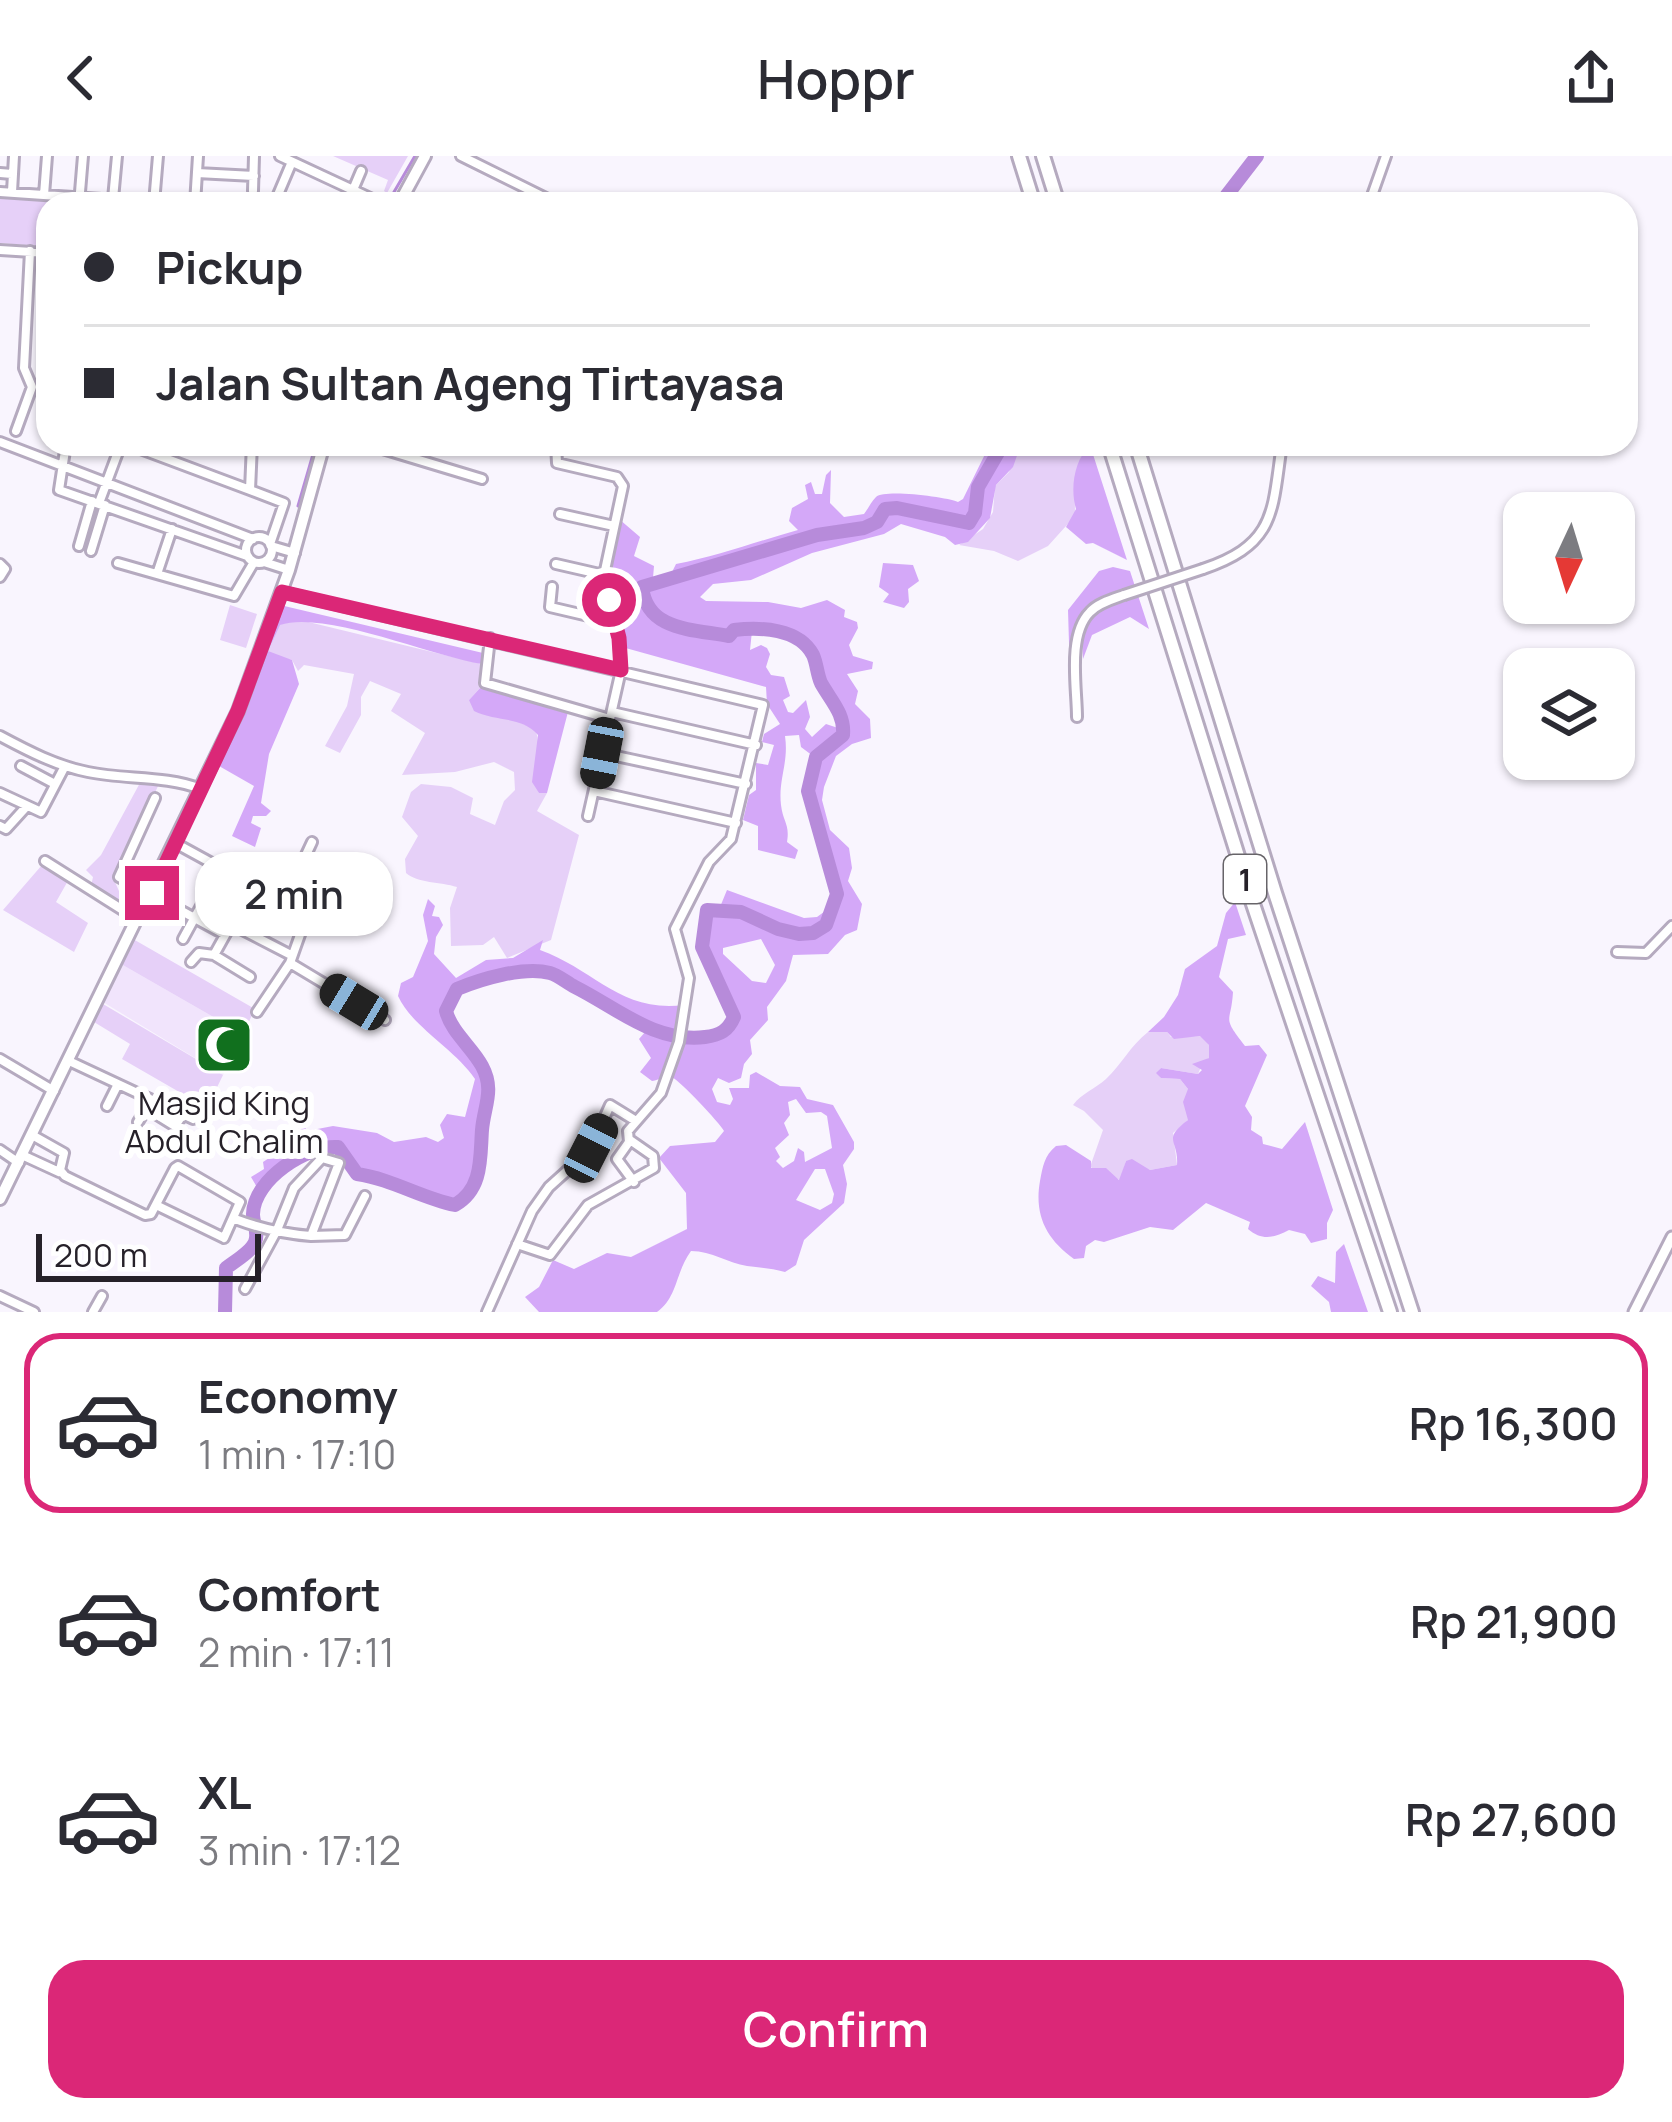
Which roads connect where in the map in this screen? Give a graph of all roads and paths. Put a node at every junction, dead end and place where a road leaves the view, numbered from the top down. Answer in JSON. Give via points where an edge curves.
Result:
{"nodes":[{"id":1,"x":14,"y":156,"type":"edge"},
{"id":2,"x":47,"y":156,"type":"edge"},
{"id":3,"x":83,"y":156,"type":"edge"},
{"id":4,"x":117,"y":156,"type":"edge"},
{"id":5,"x":158,"y":156,"type":"edge"},
{"id":6,"x":198,"y":156,"type":"edge"},
{"id":7,"x":254,"y":156,"type":"edge"},
{"id":8,"x":280,"y":156,"type":"edge"},
{"id":9,"x":425,"y":156,"type":"edge"},
{"id":10,"x":1019,"y":156,"type":"edge"},
{"id":11,"x":1043,"y":156,"type":"edge"},
{"id":12,"x":1386,"y":156,"type":"edge"},
{"id":13,"x":468,"y":157,"type":"edge"},
{"id":14,"x":291,"y":164,"type":"junction"},
{"id":15,"x":361,"y":171,"type":"dead end"},
{"id":16,"x":197,"y":172,"type":"junction"},
{"id":17,"x":0,"y":173,"type":"edge"},
{"id":18,"x":12,"y":174,"type":"junction"},
{"id":19,"x":254,"y":176,"type":"junction"},
{"id":20,"x":253,"y":191,"type":"dead end"},
{"id":21,"x":353,"y":191,"type":"joint"},
{"id":22,"x":6,"y":192,"type":"edge"},
{"id":23,"x":44,"y":192,"type":"edge"},
{"id":24,"x":80,"y":192,"type":"edge"},
{"id":25,"x":114,"y":192,"type":"edge"},
{"id":26,"x":155,"y":192,"type":"edge"},
{"id":27,"x":196,"y":192,"type":"edge"},
{"id":28,"x":279,"y":192,"type":"edge"},
{"id":29,"x":406,"y":192,"type":"edge"},
{"id":30,"x":535,"y":192,"type":"edge"},
{"id":31,"x":1030,"y":192,"type":"edge"},
{"id":32,"x":1054,"y":192,"type":"edge"},
{"id":33,"x":1374,"y":192,"type":"edge"},
{"id":34,"x":36,"y":194,"type":"edge"},
{"id":35,"x":0,"y":250,"type":"edge"},
{"id":36,"x":30,"y":251,"type":"junction"},
{"id":37,"x":36,"y":252,"type":"edge"},
{"id":38,"x":16,"y":431,"type":"dead end"},
{"id":39,"x":0,"y":442,"type":"edge"},
{"id":40,"x":36,"y":455,"type":"edge"},
{"id":41,"x":38,"y":456,"type":"edge"},
{"id":42,"x":64,"y":456,"type":"edge"},
{"id":43,"x":119,"y":456,"type":"edge"},
{"id":44,"x":157,"y":456,"type":"edge"},
{"id":45,"x":250,"y":456,"type":"edge"},
{"id":46,"x":321,"y":456,"type":"edge"},
{"id":47,"x":406,"y":456,"type":"edge"},
{"id":48,"x":554,"y":456,"type":"edge"},
{"id":49,"x":1113,"y":456,"type":"edge"},
{"id":50,"x":1140,"y":456,"type":"edge"},
{"id":51,"x":1280,"y":456,"type":"edge"},
{"id":52,"x":62,"y":465,"type":"junction"},
{"id":53,"x":482,"y":479,"type":"dead end"},
{"id":54,"x":107,"y":483,"type":"junction"},
{"id":55,"x":250,"y":490,"type":"junction"},
{"id":56,"x":99,"y":503,"type":"junction"},
{"id":57,"x":560,"y":514,"type":"dead end"},
{"id":58,"x":614,"y":526,"type":"junction"},
{"id":59,"x":172,"y":529,"type":"junction"},
{"id":60,"x":253,"y":539,"type":"junction"},
{"id":61,"x":274,"y":546,"type":"junction"},
{"id":62,"x":79,"y":547,"type":"dead end"},
{"id":63,"x":91,"y":551,"type":"dead end"},
{"id":64,"x":293,"y":552,"type":"junction"},
{"id":65,"x":0,"y":563,"type":"edge"},
{"id":66,"x":118,"y":563,"type":"dead end"},
{"id":67,"x":269,"y":564,"type":"junction"},
{"id":68,"x":556,"y":564,"type":"dead end"},
{"id":69,"x":157,"y":574,"type":"junction"},
{"id":70,"x":604,"y":575,"type":"junction"},
{"id":71,"x":0,"y":577,"type":"edge"},
{"id":72,"x":551,"y":587,"type":"dead end"},
{"id":73,"x":282,"y":592,"type":"junction"},
{"id":74,"x":614,"y":622,"type":"junction"},
{"id":75,"x":490,"y":638,"type":"junction"},
{"id":76,"x":621,"y":670,"type":"junction"},
{"id":77,"x":611,"y":716,"type":"junction"},
{"id":78,"x":1077,"y":717,"type":"dead end"},
{"id":79,"x":0,"y":736,"type":"edge"},
{"id":80,"x":756,"y":745,"type":"junction"},
{"id":81,"x":602,"y":753,"type":"junction"},
{"id":82,"x":21,"y":766,"type":"dead end"},
{"id":83,"x":65,"y":766,"type":"junction"},
{"id":84,"x":55,"y":784,"type":"junction"},
{"id":85,"x":746,"y":784,"type":"junction"},
{"id":86,"x":196,"y":787,"type":"junction"},
{"id":87,"x":594,"y":791,"type":"junction"},
{"id":88,"x":0,"y":793,"type":"edge"},
{"id":89,"x":155,"y":799,"type":"dead end"},
{"id":90,"x":26,"y":807,"type":"junction"},
{"id":91,"x":588,"y":817,"type":"dead end"},
{"id":92,"x":736,"y":823,"type":"junction"},
{"id":93,"x":0,"y":826,"type":"edge"},
{"id":94,"x":312,"y":842,"type":"dead end"},
{"id":95,"x":175,"y":843,"type":"junction"},
{"id":96,"x":45,"y":861,"type":"dead end"},
{"id":97,"x":174,"y":876,"type":"dead end"},
{"id":98,"x":151,"y":893,"type":"junction"},
{"id":99,"x":207,"y":895,"type":"dead end"},
{"id":100,"x":284,"y":902,"type":"junction"},
{"id":101,"x":239,"y":910,"type":"dead end"},
{"id":102,"x":154,"y":912,"type":"dead end"},
{"id":103,"x":134,"y":917,"type":"junction"},
{"id":104,"x":195,"y":917,"type":"junction"},
{"id":105,"x":231,"y":924,"type":"junction"},
{"id":106,"x":1672,"y":926,"type":"edge"},
{"id":107,"x":224,"y":934,"type":"junction"},
{"id":108,"x":183,"y":939,"type":"dead end"},
{"id":109,"x":1617,"y":952,"type":"dead end"},
{"id":110,"x":214,"y":956,"type":"junction"},
{"id":111,"x":290,"y":959,"type":"junction"},
{"id":112,"x":191,"y":962,"type":"dead end"},
{"id":113,"x":250,"y":977,"type":"dead end"},
{"id":114,"x":257,"y":1012,"type":"dead end"},
{"id":115,"x":386,"y":1020,"type":"dead end"},
{"id":116,"x":0,"y":1059,"type":"edge"},
{"id":117,"x":70,"y":1061,"type":"junction"},
{"id":118,"x":118,"y":1084,"type":"junction"},
{"id":119,"x":49,"y":1088,"type":"junction"},
{"id":120,"x":149,"y":1104,"type":"junction"},
{"id":121,"x":107,"y":1106,"type":"dead end"},
{"id":122,"x":193,"y":1119,"type":"dead end"},
{"id":123,"x":636,"y":1121,"type":"junction"},
{"id":124,"x":138,"y":1122,"type":"dead end"},
{"id":125,"x":32,"y":1135,"type":"junction"},
{"id":126,"x":630,"y":1140,"type":"junction"},
{"id":127,"x":12,"y":1156,"type":"edge"},
{"id":128,"x":61,"y":1173,"type":"junction"},
{"id":129,"x":634,"y":1182,"type":"junction"},
{"id":130,"x":365,"y":1196,"type":"dead end"},
{"id":131,"x":0,"y":1199,"type":"edge"},
{"id":132,"x":156,"y":1205,"type":"junction"},
{"id":133,"x":237,"y":1220,"type":"junction"},
{"id":134,"x":277,"y":1230,"type":"junction"},
{"id":135,"x":311,"y":1236,"type":"junction"},
{"id":136,"x":1672,"y":1237,"type":"edge"},
{"id":137,"x":517,"y":1244,"type":"junction"},
{"id":138,"x":245,"y":1289,"type":"dead end"},
{"id":139,"x":0,"y":1296,"type":"edge"},
{"id":140,"x":102,"y":1296,"type":"dead end"},
{"id":141,"x":22,"y":1310,"type":"edge"},
{"id":142,"x":34,"y":1312,"type":"edge"},
{"id":143,"x":93,"y":1312,"type":"edge"},
{"id":144,"x":487,"y":1312,"type":"edge"},
{"id":145,"x":1390,"y":1312,"type":"edge"},
{"id":146,"x":1412,"y":1312,"type":"edge"},
{"id":147,"x":1634,"y":1312,"type":"edge"}],
"edges":[{"from":1,"to":18,"type":"street"},
{"from":2,"to":23,"type":"street"},
{"from":3,"to":24,"type":"street"},
{"from":4,"to":25,"type":"street"},
{"from":5,"to":26,"type":"street"},
{"from":6,"to":16,"type":"street"},
{"from":7,"to":19,"type":"street"},
{"from":8,"to":14,"type":"street"},
{"from":9,"to":29,"type":"main road"},
{"from":10,"to":31,"type":"highway"},
{"from":11,"to":32,"type":"highway"},
{"from":12,"to":33,"type":"street"},
{"from":13,"to":30,"type":"street"},
{"from":14,"to":21,"type":"street"},
{"from":14,"to":28,"type":"street"},
{"from":15,"to":21,"type":"street"},
{"from":16,"to":19,"type":"street"},
{"from":16,"to":27,"type":"street"},
{"from":17,"to":18,"type":"street"},
{"from":18,"to":22,"type":"street"},
{"from":19,"to":20,"type":"street"},
{"from":22,"to":34,"type":"street"},
{"from":35,"to":36,"type":"street"},
{"from":36,"to":37,"type":"street"},
{"from":36,"to":38,"type":"street","via":[[25,368],[35,380]]},
{"from":39,"to":40,"type":"street"},
{"from":41,"to":52,"type":"street"},
{"from":42,"to":52,"type":"street"},
{"from":43,"to":54,"type":"street"},
{"from":44,"to":55,"type":"street"},
{"from":45,"to":55,"type":"street"},
{"from":46,"to":64,"type":"main road"},
{"from":47,"to":53,"type":"street"},
{"from":48,"to":58,"type":"street","via":[[622,481]]},
{"from":49,"to":145,"type":"highway","number":"1"},
{"from":50,"to":146,"type":"highway","number":"1"},
{"from":51,"to":78,"type":"street","bridge":true,"via":[[1273,514],[1237,555],[1091,610],[1080,628]]},
{"from":52,"to":54,"type":"street"},
{"from":52,"to":56,"type":"street","via":[[58,489]]},
{"from":54,"to":56,"type":"street"},
{"from":54,"to":60,"type":"street"},
{"from":55,"to":61,"type":"street","via":[[284,503]]},
{"from":56,"to":59,"type":"street"},
{"from":56,"to":62,"type":"street"},
{"from":56,"to":63,"type":"street"},
{"from":57,"to":58,"type":"street"},
{"from":58,"to":70,"type":"street"},
{"from":59,"to":67,"type":"street"},
{"from":59,"to":69,"type":"street"},
{"from":60,"to":61,"type":"street"},
{"from":60,"to":67,"type":"street","via":[[247,546]]},
{"from":61,"to":64,"type":"street"},
{"from":61,"to":67,"type":"street"},
{"from":64,"to":67,"type":"main road"},
{"from":65,"to":71,"type":"street"},
{"from":66,"to":69,"type":"street"},
{"from":67,"to":69,"type":"street","via":[[234,596]]},
{"from":67,"to":73,"type":"main road"},
{"from":68,"to":70,"type":"street"},
{"from":70,"to":74,"type":"street"},
{"from":72,"to":74,"type":"street","via":[[550,607]]},
{"from":73,"to":75,"type":"street"},
{"from":73,"to":86,"type":"main road","via":[[238,711]]},
{"from":74,"to":76,"type":"street"},
{"from":75,"to":76,"type":"street"},
{"from":75,"to":77,"type":"street","via":[[484,683]]},
{"from":76,"to":77,"type":"street"},
{"from":76,"to":80,"type":"street","via":[[760,703]]},
{"from":77,"to":80,"type":"street"},
{"from":77,"to":81,"type":"street"},
{"from":79,"to":83,"type":"street"},
{"from":80,"to":85,"type":"street"},
{"from":81,"to":85,"type":"street"},
{"from":81,"to":87,"type":"street"},
{"from":82,"to":84,"type":"street"},
{"from":83,"to":84,"type":"street"},
{"from":83,"to":86,"type":"street"},
{"from":84,"to":90,"type":"street","via":[[41,812]]},
{"from":85,"to":92,"type":"street"},
{"from":86,"to":95,"type":"main road"},
{"from":87,"to":91,"type":"street"},
{"from":87,"to":92,"type":"street"},
{"from":88,"to":90,"type":"street"},
{"from":89,"to":98,"type":"street","via":[[118,875]]},
{"from":90,"to":93,"type":"street"},
{"from":92,"to":123,"type":"street","via":[[675,929],[689,978],[679,1042],[668,1079]]},
{"from":94,"to":100,"type":"street"},
{"from":95,"to":98,"type":"main road"},
{"from":95,"to":100,"type":"street"},
{"from":96,"to":103,"type":"street"},
{"from":97,"to":98,"type":"street"},
{"from":98,"to":102,"type":"street"},
{"from":98,"to":103,"type":"main road"},
{"from":98,"to":104,"type":"street"},
{"from":99,"to":104,"type":"street"},
{"from":100,"to":111,"type":"street","via":[[308,916]]},
{"from":101,"to":105,"type":"street"},
{"from":103,"to":117,"type":"main road"},
{"from":104,"to":107,"type":"street"},
{"from":104,"to":108,"type":"street"},
{"from":105,"to":107,"type":"street"},
{"from":105,"to":111,"type":"street"},
{"from":106,"to":109,"type":"street","via":[[1646,952]]},
{"from":107,"to":110,"type":"street"},
{"from":110,"to":112,"type":"street","via":[[199,952]]},
{"from":110,"to":113,"type":"street"},
{"from":111,"to":114,"type":"street"},
{"from":111,"to":115,"type":"street"},
{"from":116,"to":119,"type":"street"},
{"from":117,"to":118,"type":"street"},
{"from":117,"to":119,"type":"main road"},
{"from":118,"to":120,"type":"street"},
{"from":118,"to":121,"type":"street"},
{"from":119,"to":125,"type":"main road"},
{"from":120,"to":122,"type":"street"},
{"from":120,"to":124,"type":"street"},
{"from":123,"to":126,"type":"street"},
{"from":123,"to":137,"type":"street","via":[[610,1105],[590,1150],[549,1186]]},
{"from":125,"to":127,"type":"main road"},
{"from":125,"to":128,"type":"street","via":[[64,1153]]},
{"from":126,"to":129,"type":"street","via":[[617,1161]]},
{"from":126,"to":129,"type":"street","via":[[657,1163]]},
{"from":127,"to":128,"type":"street"},
{"from":127,"to":131,"type":"main road"},
{"from":128,"to":132,"type":"street","via":[[145,1216]]},
{"from":129,"to":137,"type":"street","via":[[582,1211],[550,1256]]},
{"from":130,"to":135,"type":"street","via":[[344,1235]]},
{"from":132,"to":133,"type":"street","via":[[224,1238]]},
{"from":132,"to":133,"type":"street","via":[[182,1166],[238,1199]]},
{"from":133,"to":134,"type":"street"},
{"from":134,"to":135,"type":"street"},
{"from":134,"to":135,"type":"street","via":[[299,1179],[322,1158],[336,1160]]},
{"from":134,"to":138,"type":"street"},
{"from":136,"to":147,"type":"street"},
{"from":137,"to":144,"type":"street"},
{"from":139,"to":141,"type":"street"},
{"from":140,"to":143,"type":"street"},
{"from":141,"to":142,"type":"street"}]}
